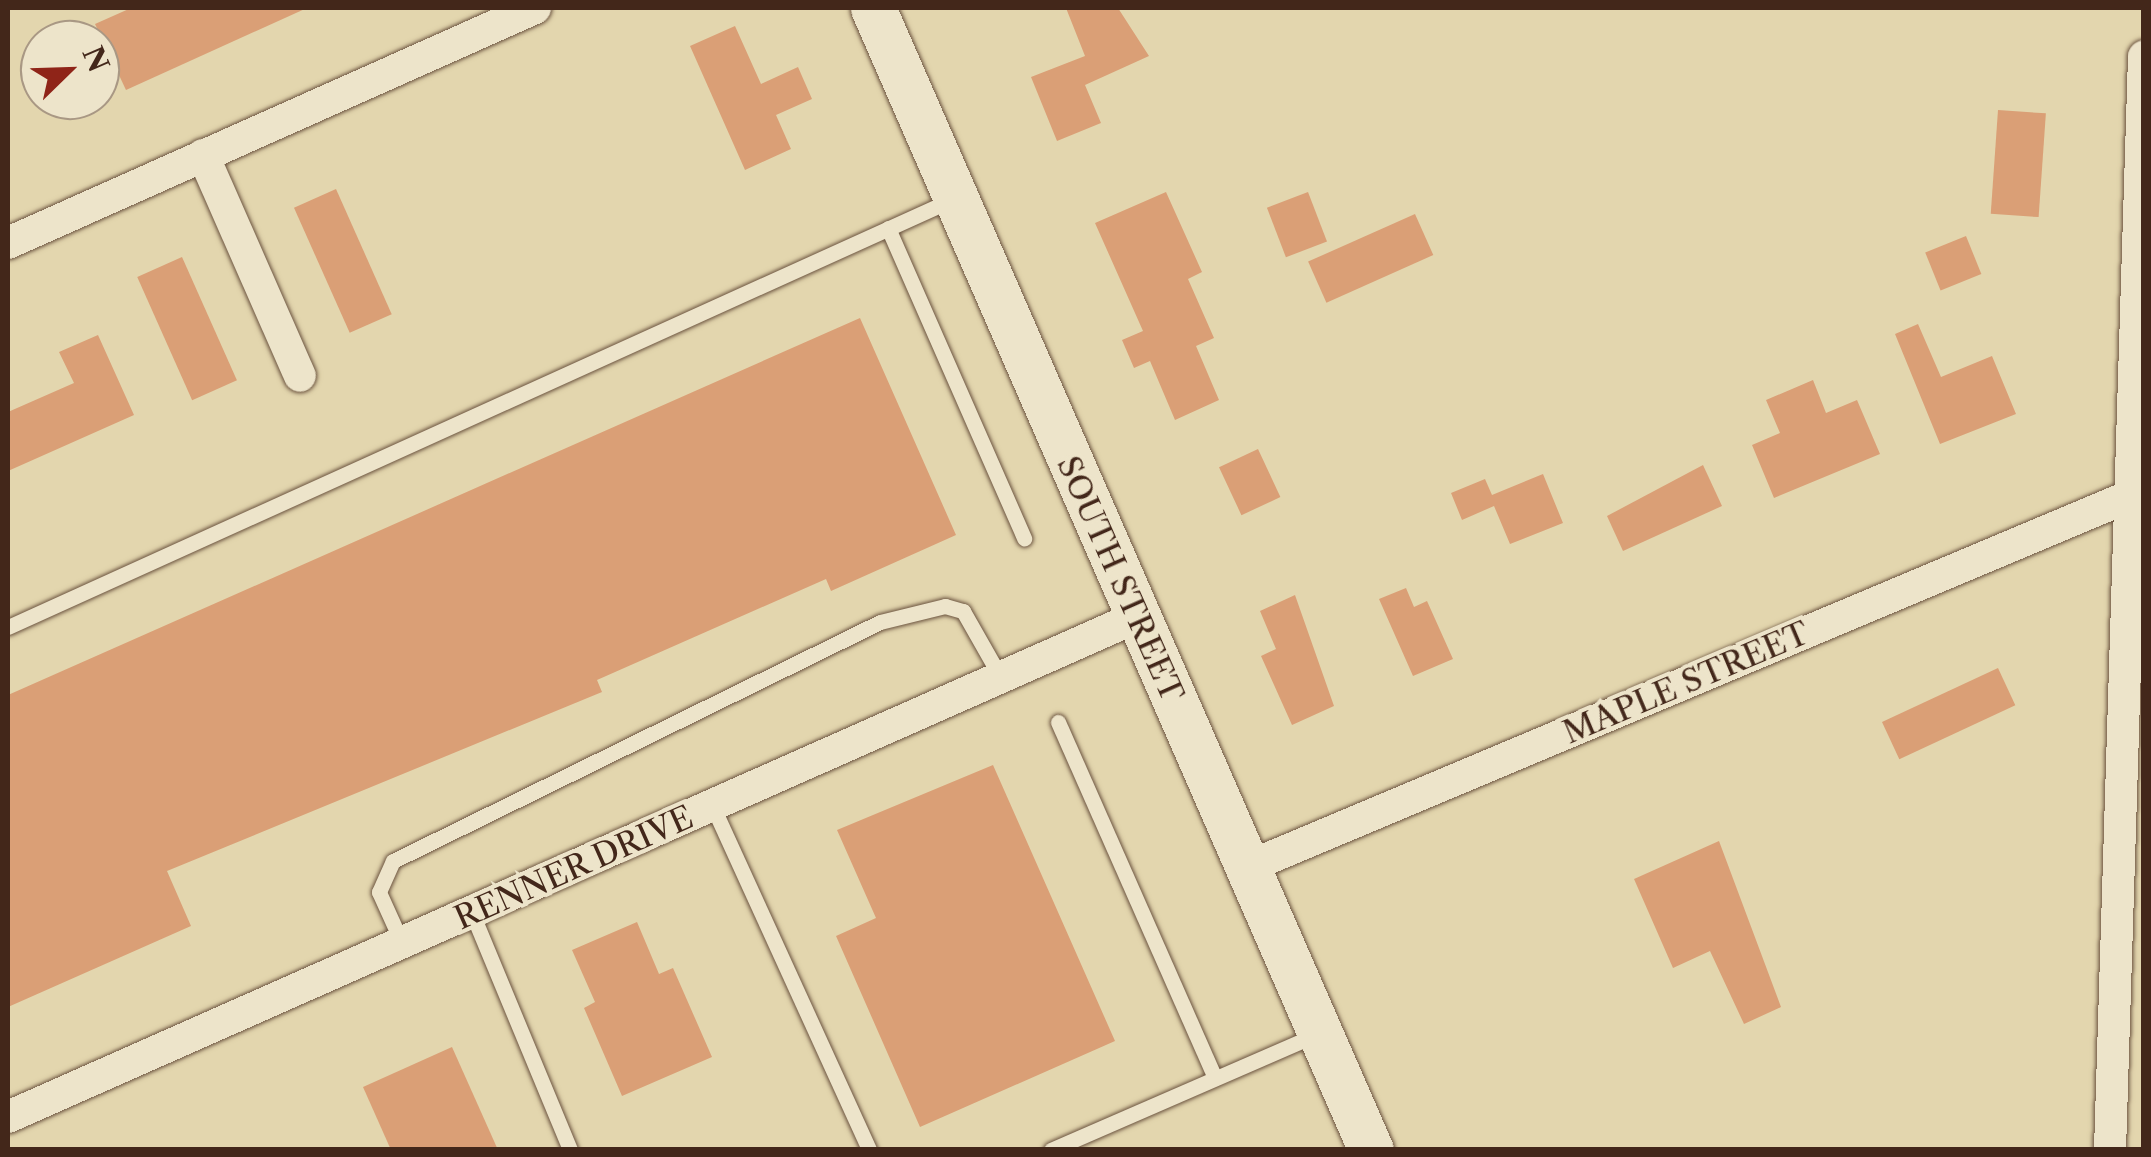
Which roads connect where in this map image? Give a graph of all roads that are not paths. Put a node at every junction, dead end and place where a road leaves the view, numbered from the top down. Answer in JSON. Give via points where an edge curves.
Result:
{"nodes":[{"id":1,"x":535,"y":8,"type":"edge"},
{"id":2,"x":873,"y":8,"type":"edge"},
{"id":3,"x":2144,"y":57,"type":"edge"},
{"id":4,"x":203,"y":156,"type":"junction"},
{"id":5,"x":951,"y":200,"type":"junction"},
{"id":6,"x":888,"y":228,"type":"junction"},
{"id":7,"x":8,"y":242,"type":"edge"},
{"id":8,"x":300,"y":376,"type":"dead end"},
{"id":9,"x":2130,"y":496,"type":"junction"},
{"id":10,"x":1024,"y":538,"type":"dead end"},
{"id":11,"x":1139,"y":616,"type":"junction"},
{"id":12,"x":8,"y":627,"type":"edge"},
{"id":13,"x":1001,"y":678,"type":"junction"},
{"id":14,"x":1058,"y":722,"type":"dead end"},
{"id":15,"x":713,"y":807,"type":"junction"},
{"id":16,"x":1243,"y":870,"type":"junction"},
{"id":17,"x":472,"y":913,"type":"junction"},
{"id":18,"x":402,"y":944,"type":"junction"},
{"id":19,"x":1318,"y":1034,"type":"junction"},
{"id":20,"x":1215,"y":1078,"type":"junction"},
{"id":21,"x":8,"y":1117,"type":"edge"},
{"id":22,"x":570,"y":1150,"type":"edge"},
{"id":23,"x":870,"y":1150,"type":"edge"},
{"id":24,"x":1051,"y":1150,"type":"edge"},
{"id":25,"x":1370,"y":1150,"type":"edge"},
{"id":26,"x":2110,"y":1150,"type":"edge"}],
"edges":[{"from":1,"to":4,"type":"street"},
{"from":2,"to":5,"type":"street","name":"SOUTH STREET"},
{"from":3,"to":9,"type":"street"},
{"from":4,"to":7,"type":"street"},
{"from":4,"to":8,"type":"street"},
{"from":5,"to":6,"type":"lane"},
{"from":5,"to":11,"type":"street","name":"SOUTH STREET"},
{"from":6,"to":10,"type":"lane"},
{"from":6,"to":12,"type":"lane"},
{"from":9,"to":16,"type":"street","name":"MAPLE STREET"},
{"from":9,"to":26,"type":"street"},
{"from":11,"to":13,"type":"street","name":"RENNER DRIVE"},
{"from":11,"to":16,"type":"street","name":"SOUTH STREET"},
{"from":13,"to":15,"type":"street","name":"RENNER DRIVE"},
{"from":13,"to":18,"type":"lane","via":[[963,611],[945,606],[880,622],[393,861],[380,892]]},
{"from":14,"to":20,"type":"lane"},
{"from":15,"to":17,"type":"street","name":"RENNER DRIVE"},
{"from":15,"to":23,"type":"lane"},
{"from":16,"to":19,"type":"street","name":"SOUTH STREET"},
{"from":17,"to":18,"type":"street","name":"RENNER DRIVE"},
{"from":17,"to":22,"type":"lane"},
{"from":18,"to":21,"type":"street","name":"RENNER DRIVE"},
{"from":19,"to":20,"type":"lane"},
{"from":19,"to":25,"type":"street","name":"SOUTH STREET"},
{"from":20,"to":24,"type":"lane"}]}
